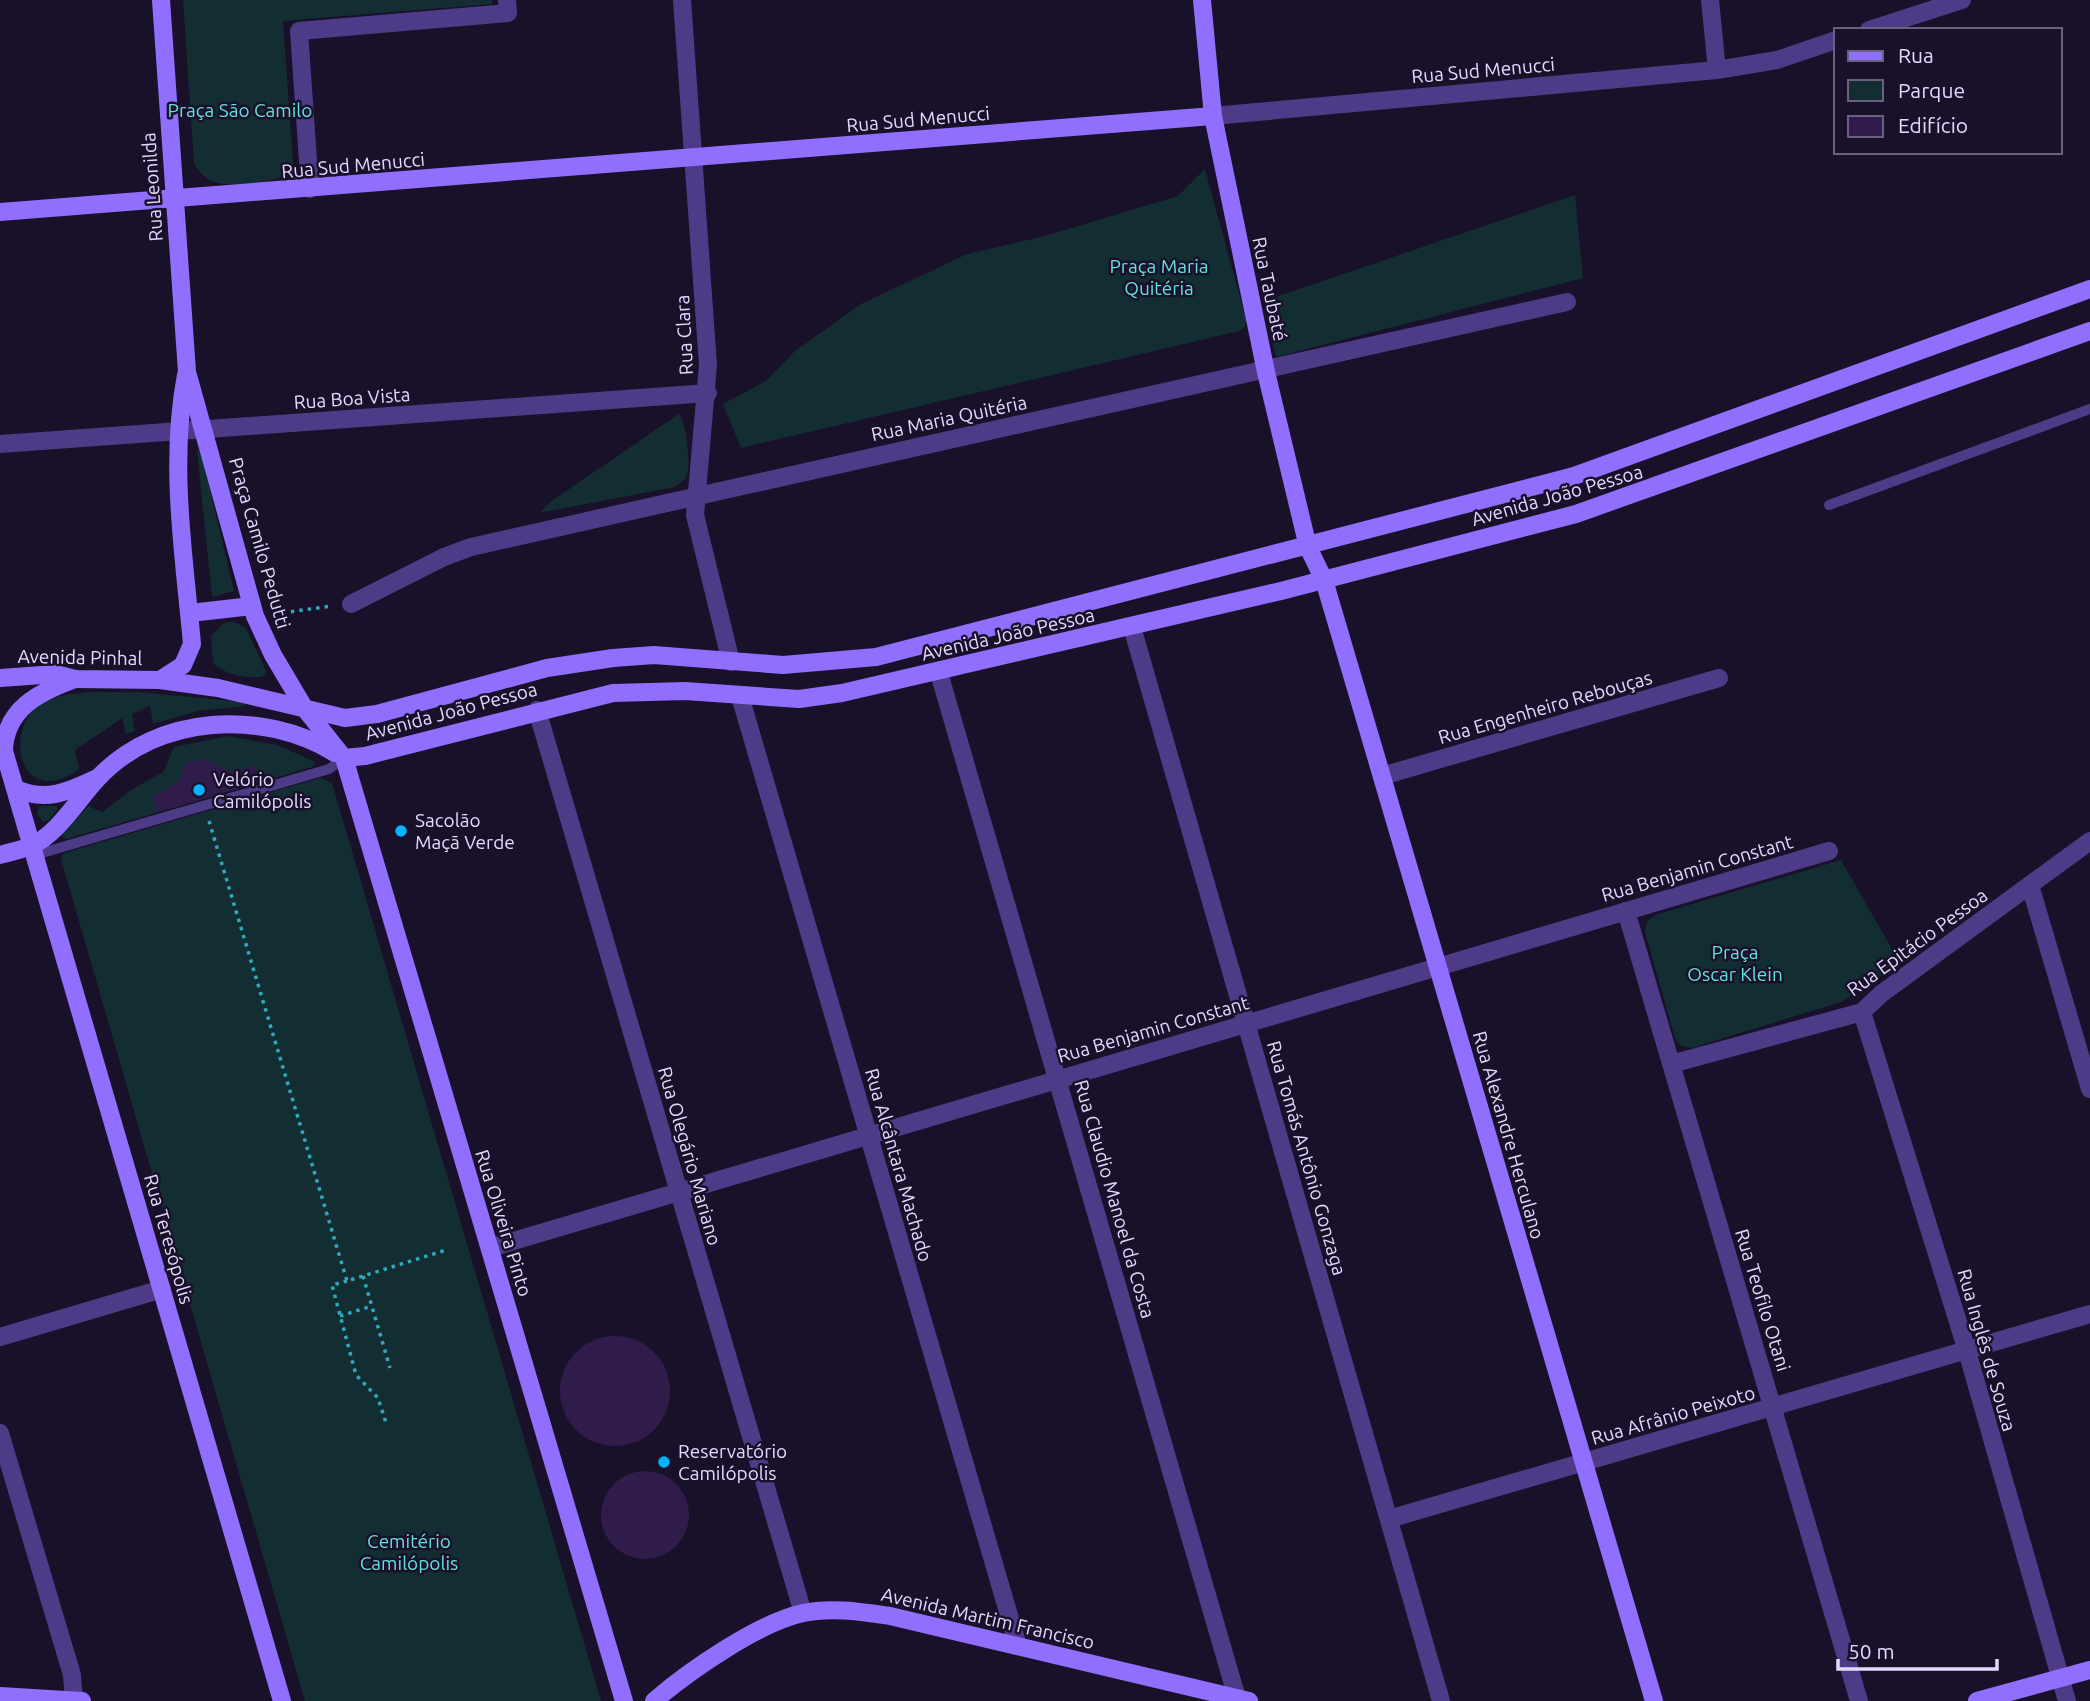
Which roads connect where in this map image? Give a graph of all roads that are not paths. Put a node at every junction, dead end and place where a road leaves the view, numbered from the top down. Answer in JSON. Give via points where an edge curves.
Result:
{"nodes":[{"id":1,"x":161,"y":0,"type":"edge"},
{"id":2,"x":507,"y":0,"type":"edge"},
{"id":3,"x":681,"y":0,"type":"edge"},
{"id":4,"x":1202,"y":0,"type":"edge"},
{"id":5,"x":1710,"y":0,"type":"edge"},
{"id":6,"x":1962,"y":0,"type":"edge"},
{"id":7,"x":1875,"y":28,"type":"edge"},
{"id":8,"x":1834,"y":41,"type":"edge"},
{"id":9,"x":1717,"y":70,"type":"junction"},
{"id":10,"x":1213,"y":116,"type":"junction"},
{"id":11,"x":693,"y":159,"type":"junction"},
{"id":12,"x":310,"y":189,"type":"junction"},
{"id":13,"x":174,"y":200,"type":"junction"},
{"id":14,"x":0,"y":212,"type":"edge"},
{"id":15,"x":2090,"y":289,"type":"edge"},
{"id":16,"x":1567,"y":302,"type":"dead end"},
{"id":17,"x":2090,"y":331,"type":"edge"},
{"id":18,"x":187,"y":372,"type":"junction"},
{"id":19,"x":1266,"y":372,"type":"junction"},
{"id":20,"x":708,"y":393,"type":"junction"},
{"id":21,"x":2090,"y":409,"type":"edge"},
{"id":22,"x":205,"y":430,"type":"junction"},
{"id":23,"x":177,"y":432,"type":"junction"},
{"id":24,"x":0,"y":444,"type":"edge"},
{"id":25,"x":696,"y":494,"type":"junction"},
{"id":26,"x":1829,"y":505,"type":"dead end"},
{"id":27,"x":1308,"y":547,"type":"junction"},
{"id":28,"x":1324,"y":580,"type":"junction"},
{"id":29,"x":351,"y":604,"type":"road end"},
{"id":30,"x":253,"y":611,"type":"junction"},
{"id":31,"x":190,"y":613,"type":"junction"},
{"id":32,"x":1132,"y":627,"type":"junction"},
{"id":33,"x":731,"y":662,"type":"junction"},
{"id":34,"x":939,"y":673,"type":"junction"},
{"id":35,"x":0,"y":678,"type":"edge"},
{"id":36,"x":1719,"y":678,"type":"dead end"},
{"id":37,"x":75,"y":679,"type":"junction"},
{"id":38,"x":160,"y":680,"type":"junction"},
{"id":39,"x":740,"y":696,"type":"junction"},
{"id":40,"x":305,"y":709,"type":"junction"},
{"id":41,"x":537,"y":710,"type":"junction"},
{"id":42,"x":344,"y":758,"type":"junction"},
{"id":43,"x":1382,"y":776,"type":"junction"},
{"id":44,"x":98,"y":778,"type":"junction"},
{"id":45,"x":8,"y":784,"type":"edge"},
{"id":46,"x":2090,"y":841,"type":"edge"},
{"id":47,"x":34,"y":850,"type":"junction"},
{"id":48,"x":1829,"y":851,"type":"dead end"},
{"id":49,"x":0,"y":855,"type":"edge"},
{"id":50,"x":2029,"y":885,"type":"junction"},
{"id":51,"x":1626,"y":911,"type":"junction"},
{"id":52,"x":1438,"y":967,"type":"junction"},
{"id":53,"x":1862,"y":1012,"type":"junction"},
{"id":54,"x":1246,"y":1024,"type":"junction"},
{"id":55,"x":1671,"y":1064,"type":"junction"},
{"id":56,"x":1058,"y":1079,"type":"junction"},
{"id":57,"x":2090,"y":1089,"type":"edge"},
{"id":58,"x":869,"y":1136,"type":"junction"},
{"id":59,"x":679,"y":1192,"type":"junction"},
{"id":60,"x":490,"y":1248,"type":"junction"},
{"id":61,"x":162,"y":1289,"type":"junction"},
{"id":62,"x":2090,"y":1314,"type":"edge"},
{"id":63,"x":0,"y":1337,"type":"edge"},
{"id":64,"x":1967,"y":1351,"type":"junction"},
{"id":65,"x":1774,"y":1408,"type":"junction"},
{"id":66,"x":0,"y":1433,"type":"edge"},
{"id":67,"x":1584,"y":1463,"type":"junction"},
{"id":68,"x":1389,"y":1519,"type":"junction"},
{"id":69,"x":803,"y":1613,"type":"junction"},
{"id":70,"x":1018,"y":1646,"type":"junction"},
{"id":71,"x":2090,"y":1670,"type":"edge"},
{"id":72,"x":2060,"y":1679,"type":"junction"},
{"id":73,"x":0,"y":1696,"type":"edge"},
{"id":74,"x":1243,"y":1699,"type":"edge"},
{"id":75,"x":74,"y":1701,"type":"edge"},
{"id":76,"x":82,"y":1701,"type":"edge"},
{"id":77,"x":282,"y":1701,"type":"edge"},
{"id":78,"x":624,"y":1701,"type":"edge"},
{"id":79,"x":654,"y":1701,"type":"edge"},
{"id":80,"x":1441,"y":1701,"type":"edge"},
{"id":81,"x":1654,"y":1701,"type":"edge"},
{"id":82,"x":1859,"y":1701,"type":"edge"},
{"id":83,"x":1978,"y":1701,"type":"edge"},
{"id":84,"x":2067,"y":1701,"type":"edge"}],
"edges":[{"from":1,"to":13,"type":"main road","name":"Rua Leonilda"},
{"from":2,"to":12,"type":"street","via":[[508,13],[299,31]]},
{"from":3,"to":11,"type":"street","name":"Rua Clara"},
{"from":4,"to":10,"type":"main road","name":"Rua Taubaté"},
{"from":5,"to":9,"type":"street"},
{"from":6,"to":7,"type":"street"},
{"from":8,"to":9,"type":"street","name":"Rua Sud Menucci","via":[[1776,60]]},
{"from":9,"to":10,"type":"street","name":"Rua Sud Menucci"},
{"from":10,"to":11,"type":"main road","name":"Rua Sud Menucci"},
{"from":10,"to":19,"type":"main road","name":"Rua Taubaté"},
{"from":11,"to":12,"type":"main road","name":"Rua Sud Menucci"},
{"from":11,"to":20,"type":"street","name":"Rua Clara"},
{"from":12,"to":13,"type":"main road","name":"Rua Sud Menucci"},
{"from":13,"to":14,"type":"main road","name":"Rua Sud Menucci"},
{"from":13,"to":18,"type":"main road","name":"Rua Leonilda"},
{"from":15,"to":27,"type":"main road","name":"Avenida João Pessoa","via":[[1574,476]]},
{"from":16,"to":19,"type":"street","name":"Rua Maria Quitéria"},
{"from":17,"to":28,"type":"main road","name":"Avenida João Pessoa","via":[[1576,514]]},
{"from":18,"to":22,"type":"main road","name":"Rua Leonilda"},
{"from":18,"to":23,"type":"main road","name":"Rua Leonilda"},
{"from":19,"to":25,"type":"street","name":"Rua Maria Quitéria"},
{"from":19,"to":27,"type":"main road","name":"Rua Taubaté"},
{"from":20,"to":22,"type":"street","name":"Rua Boa Vista"},
{"from":20,"to":25,"type":"street","name":"Rua Clara"},
{"from":21,"to":26,"type":"lane"},
{"from":22,"to":23,"type":"street","name":"Rua Boa Vista"},
{"from":22,"to":30,"type":"main road","name":"Praça Camilo Pedutti"},
{"from":23,"to":24,"type":"street","name":"Rua Boa Vista"},
{"from":23,"to":31,"type":"main road"},
{"from":25,"to":29,"type":"street","name":"Rua Maria Quitéria","via":[[471,547]]},
{"from":25,"to":33,"type":"street","name":"Rua Clara","via":[[695,515]]},
{"from":27,"to":28,"type":"main road","name":"Rua Taubaté"},
{"from":27,"to":33,"type":"main road","name":"Avenida João Pessoa","via":[[876,657],[827,664]]},
{"from":28,"to":32,"type":"main road","name":"Avenida João Pessoa"},
{"from":28,"to":43,"type":"main road","name":"Rua Alexandre Herculano"},
{"from":30,"to":31,"type":"main road"},
{"from":30,"to":40,"type":"main road","name":"Praça Camilo Pedutti"},
{"from":31,"to":38,"type":"main road","via":[[191,652],[183,665]]},
{"from":32,"to":34,"type":"main road","name":"Avenida João Pessoa"},
{"from":32,"to":54,"type":"street","name":"Rua Tomás Antônio Gonzaga"},
{"from":33,"to":40,"type":"main road","name":"Avenida João Pessoa","via":[[654,654],[613,657],[547,668],[359,717]]},
{"from":34,"to":39,"type":"main road","name":"Avenida João Pessoa","via":[[799,699]]},
{"from":34,"to":56,"type":"street","name":"Rua Claudio Manoel da Costa"},
{"from":35,"to":37,"type":"main road","name":"Avenida Pinhal","via":[[56,674]]},
{"from":36,"to":43,"type":"street","name":"Rua Engenheiro Rebouças"},
{"from":37,"to":38,"type":"main road","name":"Avenida Pinhal"},
{"from":37,"to":45,"type":"main road","name":"Rua Teresópolis","via":[[30,701],[9,723],[4,751]]},
{"from":38,"to":40,"type":"main road","via":[[218,688]]},
{"from":39,"to":41,"type":"main road","name":"Avenida João Pessoa","via":[[685,691],[613,693]]},
{"from":39,"to":58,"type":"street","name":"Rua Alcântara Machado"},
{"from":40,"to":42,"type":"main road","name":"Avenida João Pessoa"},
{"from":41,"to":42,"type":"main road","name":"Avenida João Pessoa"},
{"from":41,"to":59,"type":"street","name":"Rua Olegário Mariano"},
{"from":42,"to":44,"type":"main road","via":[[312,740],[276,728],[220,724],[154,740]]},
{"from":42,"to":47,"type":"lane","via":[[329,769]]},
{"from":42,"to":60,"type":"main road","name":"Rua Oliveira Pinto"},
{"from":43,"to":52,"type":"main road","name":"Rua Alexandre Herculano"},
{"from":44,"to":45,"type":"main road","via":[[52,796],[33,795]]},
{"from":44,"to":47,"type":"main road"},
{"from":45,"to":47,"type":"main road","name":"Rua Teresópolis"},
{"from":46,"to":50,"type":"street","name":"Rua Epitácio Pessoa"},
{"from":47,"to":49,"type":"main road"},
{"from":47,"to":61,"type":"main road","name":"Rua Teresópolis"},
{"from":48,"to":51,"type":"street","name":"Rua Benjamin Constant"},
{"from":50,"to":53,"type":"street","name":"Rua Epitácio Pessoa"},
{"from":50,"to":57,"type":"street"},
{"from":51,"to":52,"type":"street","name":"Rua Benjamin Constant"},
{"from":51,"to":55,"type":"street","name":"Rua Teofilo Otani"},
{"from":52,"to":54,"type":"street","name":"Rua Benjamin Constant"},
{"from":52,"to":67,"type":"main road","name":"Rua Alexandre Herculano"},
{"from":53,"to":55,"type":"street","name":"Rua Epitácio Pessoa"},
{"from":53,"to":64,"type":"street","name":"Rua Inglês de Souza"},
{"from":54,"to":56,"type":"street","name":"Rua Benjamin Constant"},
{"from":54,"to":68,"type":"street","name":"Rua Tomás Antônio Gonzaga"},
{"from":55,"to":65,"type":"street","name":"Rua Teofilo Otani"},
{"from":56,"to":58,"type":"street","name":"Rua Benjamin Constant"},
{"from":56,"to":74,"type":"street","name":"Rua Claudio Manoel da Costa"},
{"from":58,"to":59,"type":"street","name":"Rua Benjamin Constant"},
{"from":58,"to":70,"type":"street","name":"Rua Alcântara Machado"},
{"from":59,"to":60,"type":"street","name":"Rua Benjamin Constant"},
{"from":59,"to":69,"type":"street","name":"Rua Olegário Mariano"},
{"from":60,"to":78,"type":"main road","name":"Rua Oliveira Pinto"},
{"from":61,"to":63,"type":"street"},
{"from":61,"to":77,"type":"main road","name":"Rua Teresópolis"},
{"from":62,"to":64,"type":"street","name":"Rua Afrânio Peixoto"},
{"from":64,"to":65,"type":"street","name":"Rua Afrânio Peixoto"},
{"from":64,"to":72,"type":"street","name":"Rua Inglês de Souza"},
{"from":65,"to":67,"type":"street","name":"Rua Afrânio Peixoto"},
{"from":65,"to":82,"type":"street","name":"Rua Teofilo Otani"},
{"from":66,"to":75,"type":"street","via":[[72,1675]]},
{"from":67,"to":68,"type":"street","name":"Rua Afrânio Peixoto"},
{"from":67,"to":81,"type":"main road","name":"Rua Alexandre Herculano"},
{"from":68,"to":80,"type":"street","name":"Rua Tomás Antônio Gonzaga"},
{"from":69,"to":70,"type":"main road","name":"Avenida Martim Francisco","via":[[880,1614]]},
{"from":69,"to":79,"type":"main road","name":"Avenida Martim Francisco","via":[[729,1647]]},
{"from":70,"to":74,"type":"main road","name":"Avenida Martim Francisco"},
{"from":71,"to":72,"type":"main road"},
{"from":72,"to":83,"type":"main road"},
{"from":72,"to":84,"type":"street","name":"Rua Inglês de Souza"},
{"from":73,"to":75,"type":"main road"},
{"from":75,"to":76,"type":"main road"}]}
